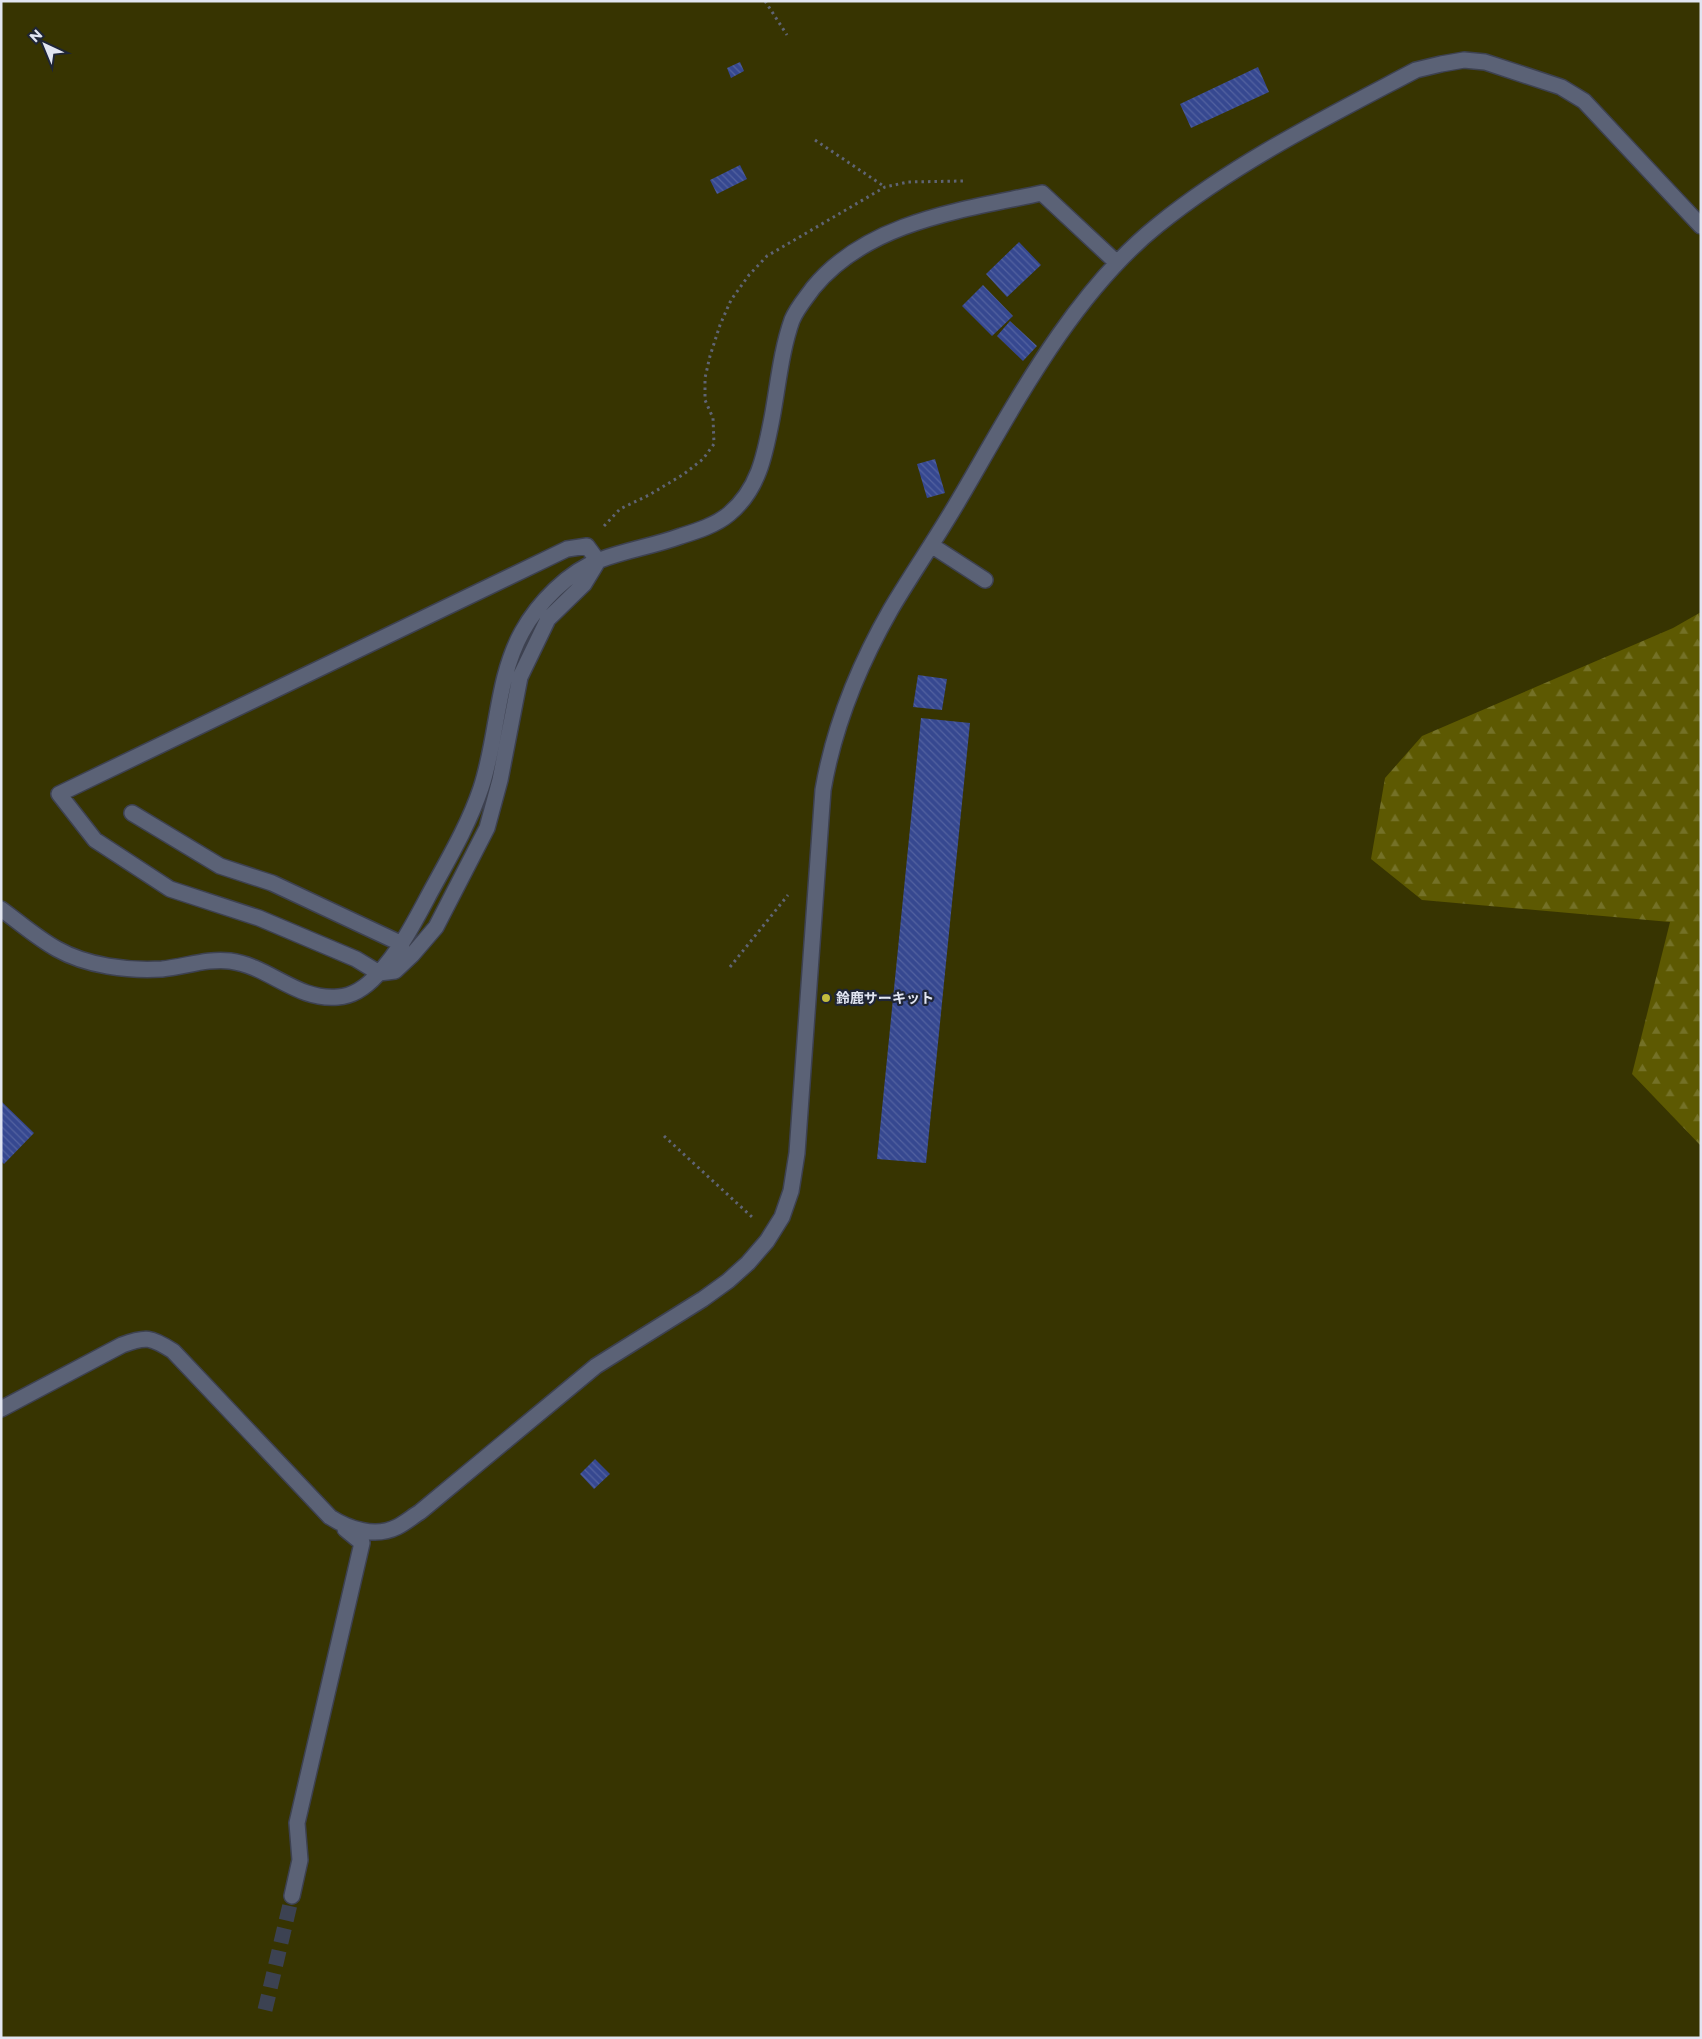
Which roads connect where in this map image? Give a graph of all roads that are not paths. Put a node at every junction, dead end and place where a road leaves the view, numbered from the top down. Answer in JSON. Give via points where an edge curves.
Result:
{"nodes":[{"id":1,"x":1701,"y":226,"type":"edge"},
{"id":2,"x":1117,"y":264,"type":"junction"},
{"id":3,"x":931,"y":545,"type":"junction"},
{"id":4,"x":598,"y":561,"type":"junction"},
{"id":5,"x":985,"y":580,"type":"dead end"},
{"id":6,"x":132,"y":813,"type":"dead end"},
{"id":7,"x":1,"y":908,"type":"edge"},
{"id":8,"x":402,"y":944,"type":"junction"},
{"id":9,"x":379,"y":973,"type":"junction"},
{"id":10,"x":1,"y":1409,"type":"edge"},
{"id":11,"x":338,"y":1522,"type":"junction"},
{"id":12,"x":292,"y":1896,"type":"tunnel mouth"}],
"edges":[{"from":1,"to":2,"type":"lane","via":[[1584,102],[1561,87],[1485,62],[1464,60],[1416,70],[1250,160],[1157,226]]},
{"from":2,"to":3,"type":"lane","via":[[1070,318]]},
{"from":2,"to":4,"type":"lane","via":[[1042,193],[944,213],[856,249],[820,280],[793,318],[765,452],[758,476],[746,496],[728,515],[706,527]]},
{"from":3,"to":5,"type":"lane"},
{"from":3,"to":11,"type":"lane","via":[[869,653],[845,708],[829,757],[819,822],[797,1153],[791,1191],[782,1218],[767,1241],[728,1281],[596,1366],[420,1512],[395,1528],[373,1532],[350,1529]]},
{"from":4,"to":8,"type":"lane","via":[[565,581],[537,609],[522,632],[512,656],[481,787],[460,837]]},
{"from":4,"to":9,"type":"lane","via":[[584,584],[548,619],[520,677],[487,828],[436,927],[412,956],[395,970]]},
{"from":4,"to":9,"type":"lane","via":[[587,546],[567,549],[59,794],[95,840],[170,889],[258,918],[356,959]]},
{"from":6,"to":8,"type":"lane","via":[[220,866],[272,883]]},
{"from":7,"to":9,"type":"lane","via":[[58,950],[75,958],[110,966],[159,969],[226,960],[256,968],[302,992],[332,998],[356,992]]},
{"from":8,"to":9,"type":"lane"},
{"from":10,"to":11,"type":"lane","via":[[122,1345],[140,1338],[154,1339],[173,1351],[314,1502]]},
{"from":11,"to":12,"type":"lane","via":[[362,1543],[298,1823],[300,1860]]}]}
